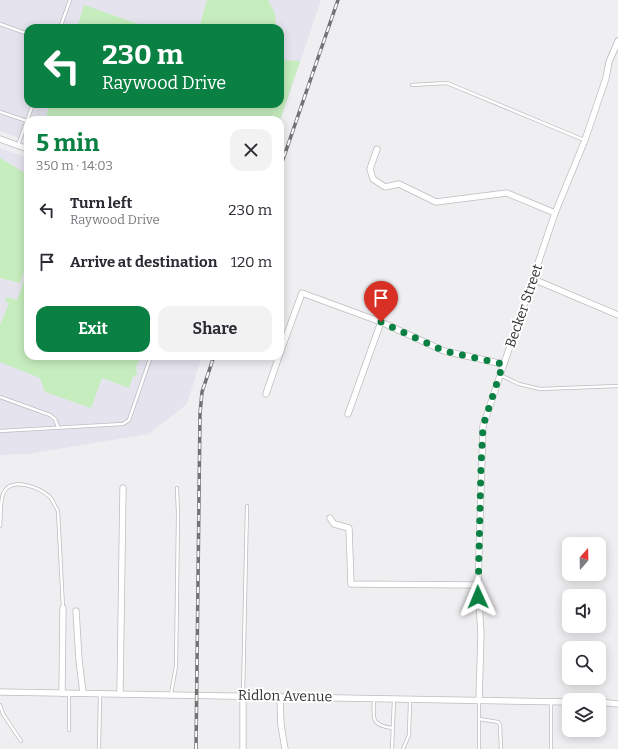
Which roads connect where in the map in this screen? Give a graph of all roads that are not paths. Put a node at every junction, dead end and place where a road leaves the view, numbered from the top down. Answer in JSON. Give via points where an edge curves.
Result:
{"nodes":[{"id":1,"x":70,"y":0,"type":"edge"},
{"id":2,"x":0,"y":24,"type":"edge"},
{"id":3,"x":61,"y":24,"type":"edge"},
{"id":4,"x":24,"y":33,"type":"edge"},
{"id":5,"x":618,"y":41,"type":"edge"},
{"id":6,"x":412,"y":85,"type":"dead end"},
{"id":7,"x":0,"y":112,"type":"edge"},
{"id":8,"x":24,"y":120,"type":"edge"},
{"id":9,"x":24,"y":129,"type":"edge"},
{"id":10,"x":0,"y":139,"type":"edge"},
{"id":11,"x":585,"y":140,"type":"junction"},
{"id":12,"x":18,"y":146,"type":"junction"},
{"id":13,"x":24,"y":148,"type":"edge"},
{"id":14,"x":377,"y":149,"type":"dead end"},
{"id":15,"x":555,"y":213,"type":"junction"},
{"id":16,"x":533,"y":279,"type":"junction"},
{"id":17,"x":618,"y":315,"type":"edge"},
{"id":18,"x":381,"y":322,"type":"junction"},
{"id":19,"x":284,"y":344,"type":"edge"},
{"id":20,"x":150,"y":360,"type":"edge"},
{"id":21,"x":278,"y":360,"type":"edge"},
{"id":22,"x":503,"y":364,"type":"junction"},
{"id":23,"x":500,"y":375,"type":"junction"},
{"id":24,"x":618,"y":386,"type":"edge"},
{"id":25,"x":266,"y":394,"type":"dead end"},
{"id":26,"x":0,"y":397,"type":"edge"},
{"id":27,"x":348,"y":414,"type":"dead end"},
{"id":28,"x":58,"y":428,"type":"junction"},
{"id":29,"x":0,"y":431,"type":"edge"},
{"id":30,"x":123,"y":488,"type":"dead end"},
{"id":31,"x":177,"y":488,"type":"dead end"},
{"id":32,"x":247,"y":506,"type":"dead end"},
{"id":33,"x":330,"y":518,"type":"dead end"},
{"id":34,"x":0,"y":526,"type":"edge"},
{"id":35,"x":478,"y":585,"type":"junction"},
{"id":36,"x":63,"y":608,"type":"joint"},
{"id":37,"x":76,"y":610,"type":"dead end"},
{"id":38,"x":0,"y":692,"type":"edge"},
{"id":39,"x":62,"y":693,"type":"junction"},
{"id":40,"x":69,"y":693,"type":"junction"},
{"id":41,"x":100,"y":693,"type":"junction"},
{"id":42,"x":120,"y":693,"type":"junction"},
{"id":43,"x":83,"y":694,"type":"junction"},
{"id":44,"x":171,"y":694,"type":"junction"},
{"id":45,"x":243,"y":696,"type":"junction"},
{"id":46,"x":280,"y":696,"type":"junction"},
{"id":47,"x":374,"y":698,"type":"junction"},
{"id":48,"x":394,"y":698,"type":"junction"},
{"id":49,"x":410,"y":699,"type":"junction"},
{"id":50,"x":479,"y":700,"type":"junction"},
{"id":51,"x":551,"y":701,"type":"junction"},
{"id":52,"x":562,"y":702,"type":"edge"},
{"id":53,"x":606,"y":703,"type":"edge"},
{"id":54,"x":618,"y":704,"type":"edge"},
{"id":55,"x":0,"y":706,"type":"edge"},
{"id":56,"x":479,"y":718,"type":"junction"},
{"id":57,"x":392,"y":728,"type":"junction"},
{"id":58,"x":69,"y":730,"type":"dead end"},
{"id":59,"x":21,"y":741,"type":"dead end"},
{"id":60,"x":99,"y":749,"type":"edge"},
{"id":61,"x":242,"y":749,"type":"edge"},
{"id":62,"x":285,"y":749,"type":"edge"},
{"id":63,"x":392,"y":749,"type":"edge"},
{"id":64,"x":403,"y":749,"type":"edge"},
{"id":65,"x":479,"y":749,"type":"edge"},
{"id":66,"x":501,"y":749,"type":"edge"},
{"id":67,"x":551,"y":749,"type":"edge"}],
"edges":[{"from":1,"to":3,"type":"lane"},
{"from":2,"to":4,"type":"lane"},
{"from":5,"to":11,"type":"street","name":"Becker Street"},
{"from":6,"to":11,"type":"lane","via":[[447,83]]},
{"from":7,"to":8,"type":"lane"},
{"from":9,"to":12,"type":"lane"},
{"from":10,"to":12,"type":"street"},
{"from":11,"to":15,"type":"street","name":"Becker Street"},
{"from":12,"to":13,"type":"street"},
{"from":14,"to":15,"type":"street","via":[[370,169],[373,179],[385,187],[399,184],[436,202],[507,193]]},
{"from":15,"to":16,"type":"street","name":"Becker Street"},
{"from":16,"to":17,"type":"street"},
{"from":16,"to":22,"type":"street","name":"Becker Street"},
{"from":18,"to":19,"type":"street","via":[[302,293]]},
{"from":18,"to":22,"type":"street","via":[[444,351]]},
{"from":18,"to":27,"type":"street"},
{"from":20,"to":28,"type":"lane","via":[[127,422]]},
{"from":21,"to":25,"type":"street"},
{"from":22,"to":23,"type":"street","name":"Becker Street"},
{"from":23,"to":24,"type":"lane","via":[[519,384],[540,389]]},
{"from":23,"to":35,"type":"street","name":"Becker Street","via":[[483,432]]},
{"from":26,"to":28,"type":"lane","via":[[50,415],[56,419]]},
{"from":28,"to":29,"type":"lane"},
{"from":30,"to":42,"type":"street"},
{"from":31,"to":44,"type":"lane","via":[[176,666]]},
{"from":32,"to":45,"type":"lane"},
{"from":33,"to":35,"type":"street","via":[[334,524],[349,528],[351,584]]},
{"from":34,"to":36,"type":"lane","via":[[3,494],[9,487],[21,484],[40,490],[50,497],[58,511]]},
{"from":35,"to":50,"type":"street","name":"Becker Street","via":[[481,634]]},
{"from":36,"to":39,"type":"street"},
{"from":37,"to":43,"type":"street"},
{"from":38,"to":39,"type":"street","name":"Ridlon Avenue"},
{"from":39,"to":40,"type":"street","name":"Ridlon Avenue"},
{"from":40,"to":43,"type":"street","name":"Ridlon Avenue"},
{"from":40,"to":58,"type":"lane"},
{"from":41,"to":42,"type":"street","name":"Ridlon Avenue"},
{"from":41,"to":43,"type":"street","name":"Ridlon Avenue"},
{"from":41,"to":60,"type":"lane"},
{"from":42,"to":44,"type":"street","name":"Ridlon Avenue"},
{"from":44,"to":45,"type":"street","name":"Ridlon Avenue"},
{"from":45,"to":46,"type":"street","name":"Ridlon Avenue"},
{"from":45,"to":61,"type":"street"},
{"from":46,"to":47,"type":"street","name":"Ridlon Avenue"},
{"from":46,"to":62,"type":"street"},
{"from":47,"to":48,"type":"street","name":"Ridlon Avenue"},
{"from":47,"to":57,"type":"lane","via":[[375,722],[380,726]]},
{"from":48,"to":49,"type":"street","name":"Ridlon Avenue"},
{"from":48,"to":57,"type":"lane"},
{"from":49,"to":50,"type":"street","name":"Ridlon Avenue"},
{"from":49,"to":64,"type":"lane","via":[[408,735]]},
{"from":50,"to":51,"type":"street","name":"Ridlon Avenue"},
{"from":50,"to":56,"type":"lane"},
{"from":51,"to":52,"type":"street","name":"Ridlon Avenue"},
{"from":51,"to":67,"type":"lane"},
{"from":53,"to":54,"type":"street"},
{"from":55,"to":59,"type":"lane"},
{"from":56,"to":65,"type":"lane"},
{"from":56,"to":66,"type":"lane","via":[[494,720],[500,725]]},
{"from":57,"to":63,"type":"lane"}]}
